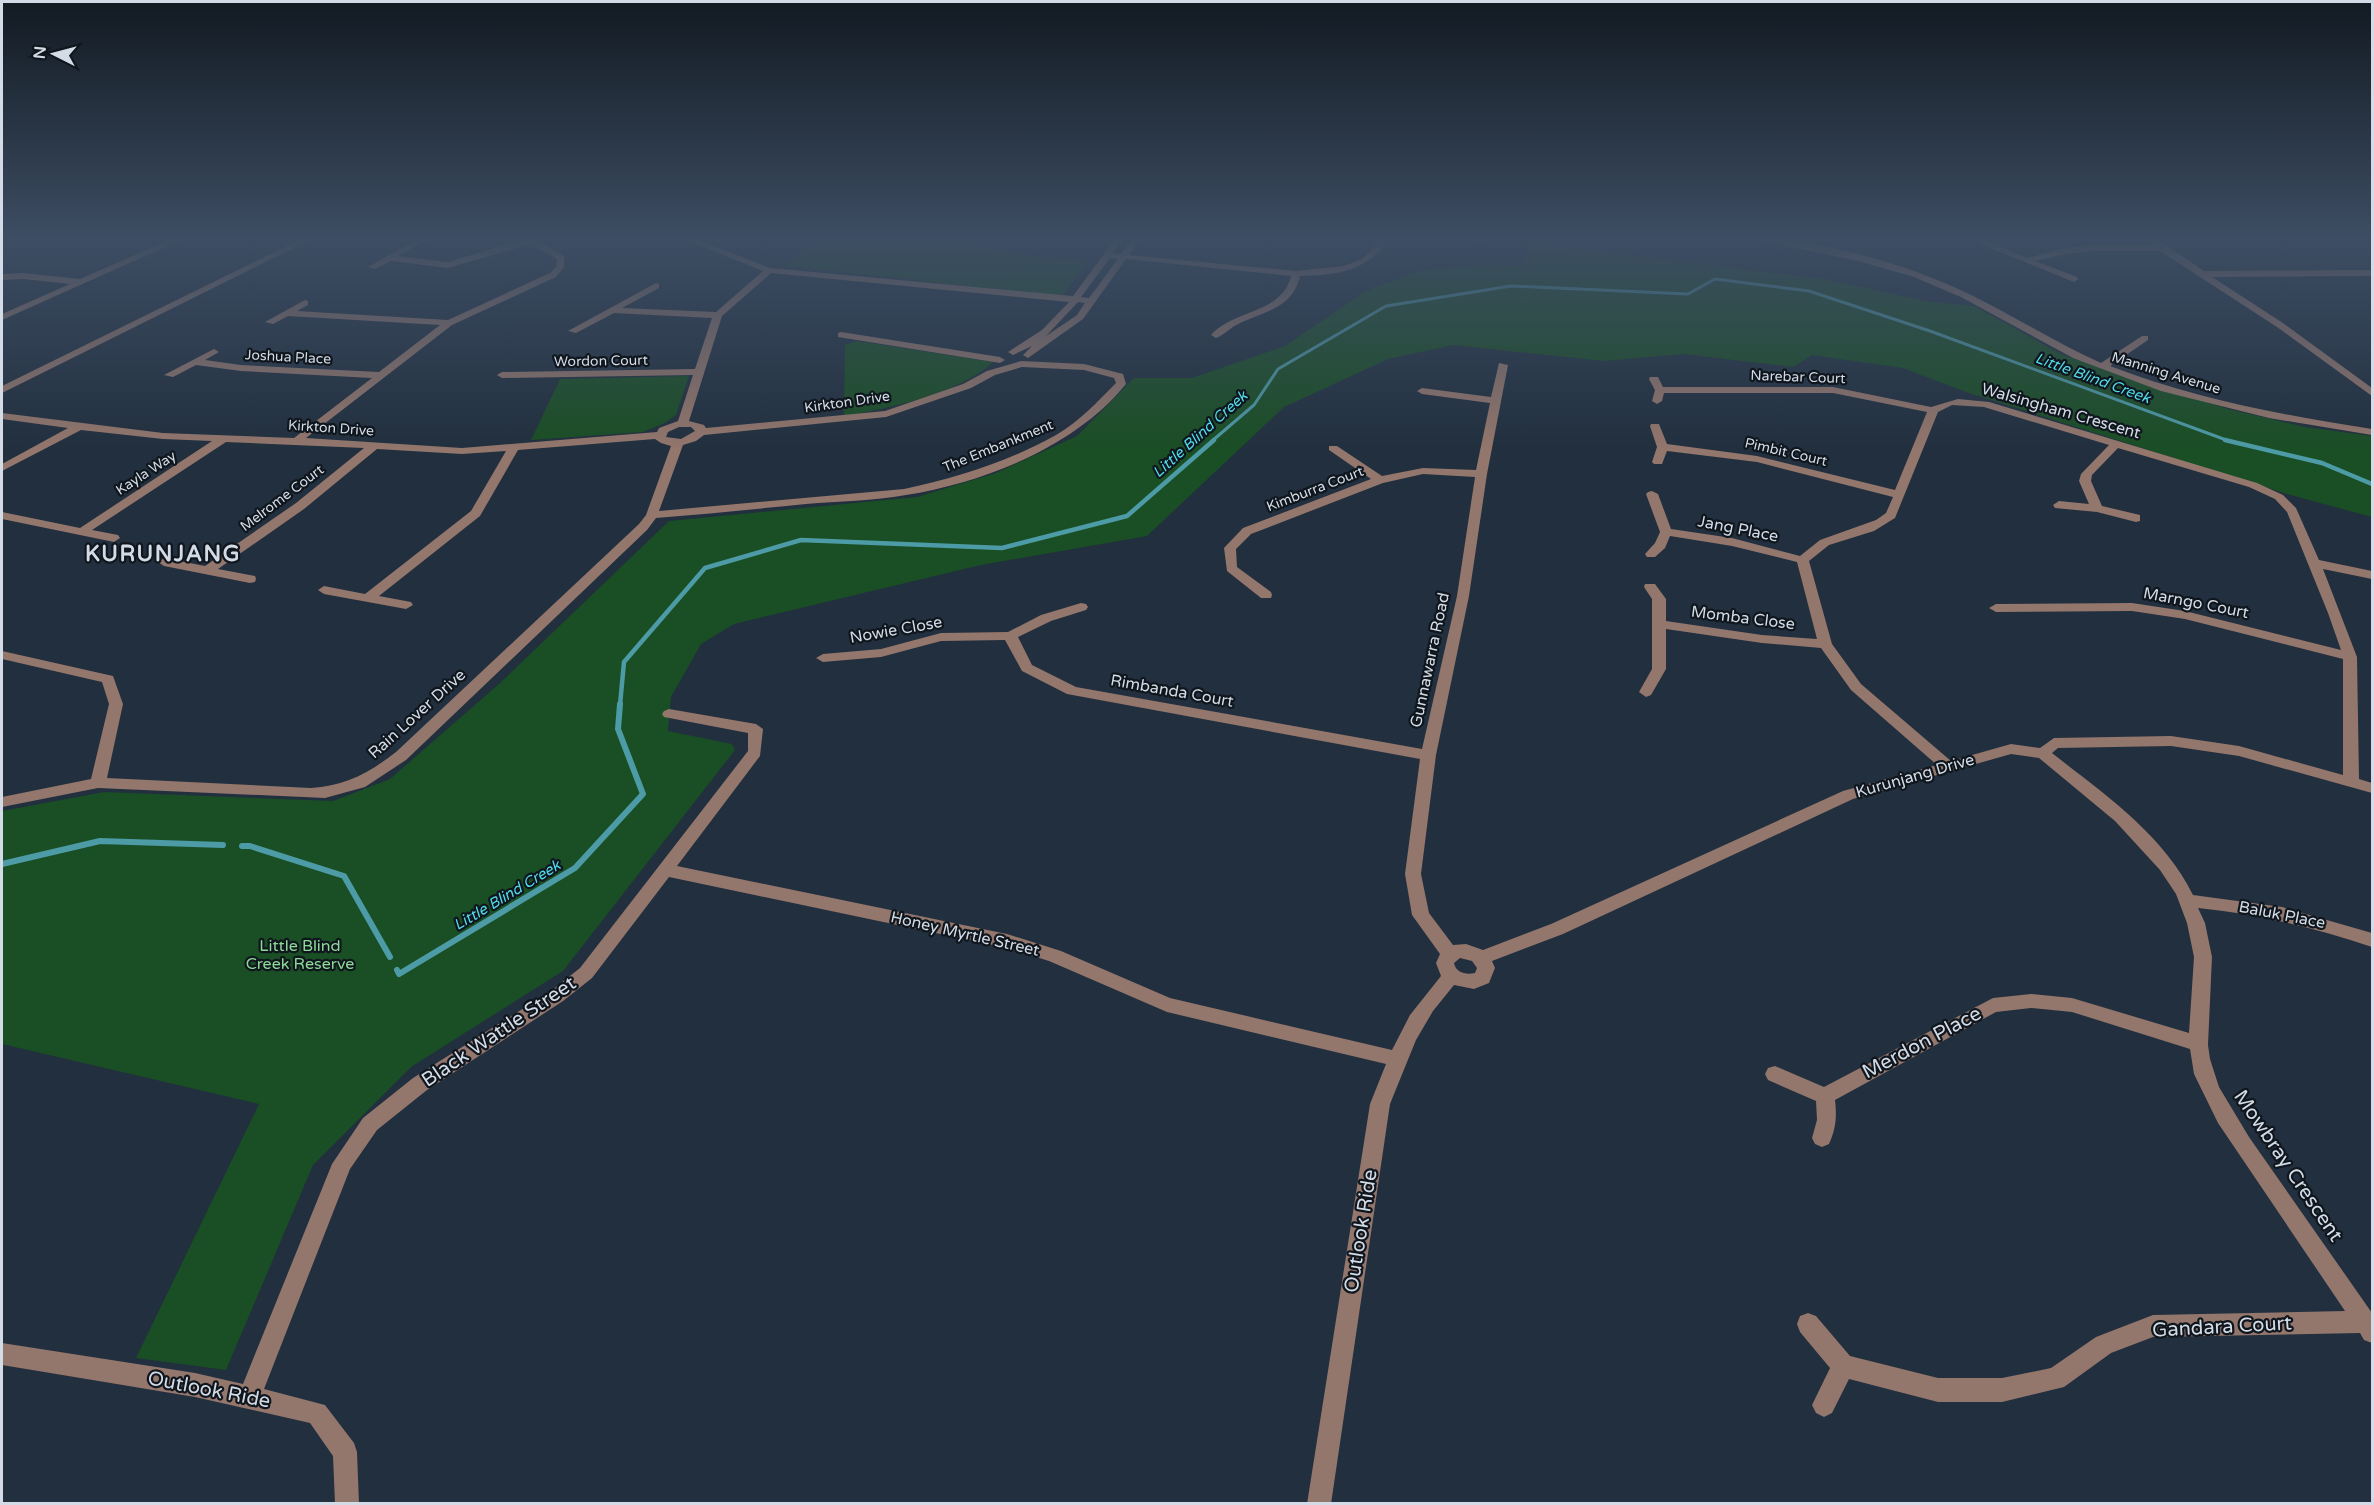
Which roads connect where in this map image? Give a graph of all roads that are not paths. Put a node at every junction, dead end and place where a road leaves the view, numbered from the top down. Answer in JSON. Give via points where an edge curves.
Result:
{"nodes":[{"id":1,"x":20,"y":309,"type":"edge"},
{"id":2,"x":166,"y":309,"type":"edge"},
{"id":3,"x":293,"y":309,"type":"edge"},
{"id":4,"x":480,"y":309,"type":"edge"},
{"id":5,"x":725,"y":309,"type":"edge"},
{"id":6,"x":1065,"y":309,"type":"edge"},
{"id":7,"x":1086,"y":309,"type":"edge"},
{"id":8,"x":1261,"y":309,"type":"edge"},
{"id":9,"x":1990,"y":309,"type":"edge"},
{"id":10,"x":2256,"y":309,"type":"edge"},
{"id":11,"x":614,"y":310,"type":"joint"},
{"id":12,"x":286,"y":313,"type":"junction"},
{"id":13,"x":718,"y":315,"type":"junction"},
{"id":14,"x":2,"y":317,"type":"edge"},
{"id":15,"x":270,"y":322,"type":"dead end"},
{"id":16,"x":450,"y":323,"type":"junction"},
{"id":17,"x":847,"y":324,"type":"dead end"},
{"id":18,"x":573,"y":331,"type":"dead end"},
{"id":19,"x":841,"y":335,"type":"junction"},
{"id":20,"x":1216,"y":335,"type":"dead end"},
{"id":21,"x":2145,"y":338,"type":"dead end"},
{"id":22,"x":838,"y":348,"type":"dead end"},
{"id":23,"x":213,"y":352,"type":"dead end"},
{"id":24,"x":1006,"y":356,"type":"junction"},
{"id":25,"x":1029,"y":356,"type":"junction"},
{"id":26,"x":196,"y":362,"type":"junction"},
{"id":27,"x":1020,"y":364,"type":"junction"},
{"id":28,"x":1057,"y":365,"type":"junction"},
{"id":29,"x":1503,"y":365,"type":"dead end"},
{"id":30,"x":2102,"y":368,"type":"junction"},
{"id":31,"x":700,"y":372,"type":"junction"},
{"id":32,"x":991,"y":373,"type":"junction"},
{"id":33,"x":169,"y":375,"type":"dead end"},
{"id":34,"x":379,"y":375,"type":"junction"},
{"id":35,"x":502,"y":375,"type":"dead end"},
{"id":36,"x":1654,"y":379,"type":"dead end"},
{"id":37,"x":2,"y":390,"type":"edge"},
{"id":38,"x":1660,"y":390,"type":"junction"},
{"id":39,"x":1422,"y":392,"type":"dead end"},
{"id":40,"x":2373,"y":393,"type":"edge"},
{"id":41,"x":1495,"y":401,"type":"junction"},
{"id":42,"x":1657,"y":401,"type":"dead end"},
{"id":43,"x":1933,"y":410,"type":"junction"},
{"id":44,"x":2,"y":416,"type":"edge"},
{"id":45,"x":683,"y":423,"type":"junction"},
{"id":46,"x":1655,"y":426,"type":"dead end"},
{"id":47,"x":80,"y":427,"type":"junction"},
{"id":48,"x":700,"y":432,"type":"junction"},
{"id":49,"x":2373,"y":432,"type":"edge"},
{"id":50,"x":659,"y":435,"type":"junction"},
{"id":51,"x":224,"y":438,"type":"junction"},
{"id":52,"x":296,"y":441,"type":"junction"},
{"id":53,"x":678,"y":443,"type":"junction"},
{"id":54,"x":2116,"y":444,"type":"junction"},
{"id":55,"x":374,"y":446,"type":"junction"},
{"id":56,"x":1663,"y":447,"type":"junction"},
{"id":57,"x":1333,"y":448,"type":"dead end"},
{"id":58,"x":513,"y":449,"type":"junction"},
{"id":59,"x":1658,"y":462,"type":"dead end"},
{"id":60,"x":2,"y":468,"type":"edge"},
{"id":61,"x":1481,"y":474,"type":"junction"},
{"id":62,"x":1380,"y":480,"type":"junction"},
{"id":63,"x":1652,"y":494,"type":"dead end"},
{"id":64,"x":1900,"y":495,"type":"junction"},
{"id":65,"x":2059,"y":505,"type":"dead end"},
{"id":66,"x":2097,"y":508,"type":"junction"},
{"id":67,"x":652,"y":515,"type":"junction"},
{"id":68,"x":2,"y":516,"type":"edge"},
{"id":69,"x":2136,"y":518,"type":"dead end"},
{"id":70,"x":83,"y":531,"type":"junction"},
{"id":71,"x":1666,"y":532,"type":"junction"},
{"id":72,"x":114,"y":538,"type":"dead end"},
{"id":73,"x":1651,"y":554,"type":"dead end"},
{"id":74,"x":1803,"y":560,"type":"junction"},
{"id":75,"x":164,"y":562,"type":"dead end"},
{"id":76,"x":2314,"y":563,"type":"junction"},
{"id":77,"x":207,"y":571,"type":"junction"},
{"id":78,"x":2373,"y":575,"type":"edge"},
{"id":79,"x":250,"y":579,"type":"dead end"},
{"id":80,"x":1650,"y":587,"type":"dead end"},
{"id":81,"x":324,"y":590,"type":"dead end"},
{"id":82,"x":1266,"y":595,"type":"dead end"},
{"id":83,"x":368,"y":597,"type":"junction"},
{"id":84,"x":406,"y":605,"type":"dead end"},
{"id":85,"x":1081,"y":607,"type":"dead end"},
{"id":86,"x":1996,"y":608,"type":"dead end"},
{"id":87,"x":1658,"y":624,"type":"junction"},
{"id":88,"x":1010,"y":636,"type":"junction"},
{"id":89,"x":1825,"y":644,"type":"junction"},
{"id":90,"x":2,"y":655,"type":"edge"},
{"id":91,"x":2349,"y":657,"type":"junction"},
{"id":92,"x":823,"y":658,"type":"dead end"},
{"id":93,"x":1646,"y":692,"type":"dead end"},
{"id":94,"x":669,"y":714,"type":"dead end"},
{"id":95,"x":2043,"y":753,"type":"junction"},
{"id":96,"x":1428,"y":755,"type":"junction"},
{"id":97,"x":1948,"y":766,"type":"junction"},
{"id":98,"x":2350,"y":780,"type":"junction"},
{"id":99,"x":98,"y":783,"type":"junction"},
{"id":100,"x":2373,"y":788,"type":"edge"},
{"id":101,"x":2,"y":802,"type":"edge"},
{"id":102,"x":665,"y":870,"type":"junction"},
{"id":103,"x":2189,"y":901,"type":"junction"},
{"id":104,"x":2373,"y":940,"type":"edge"},
{"id":105,"x":1450,"y":954,"type":"junction"},
{"id":106,"x":1481,"y":958,"type":"junction"},
{"id":107,"x":1451,"y":977,"type":"junction"},
{"id":108,"x":2198,"y":1044,"type":"junction"},
{"id":109,"x":1398,"y":1059,"type":"junction"},
{"id":110,"x":1775,"y":1074,"type":"dead end"},
{"id":111,"x":1825,"y":1096,"type":"junction"},
{"id":112,"x":1822,"y":1138,"type":"dead end"},
{"id":113,"x":1808,"y":1324,"type":"dead end"},
{"id":114,"x":2369,"y":1327,"type":"edge"},
{"id":115,"x":2,"y":1354,"type":"edge"},
{"id":116,"x":1843,"y":1366,"type":"junction"},
{"id":117,"x":249,"y":1397,"type":"junction"},
{"id":118,"x":1824,"y":1405,"type":"dead end"},
{"id":119,"x":347,"y":1503,"type":"edge"},
{"id":120,"x":1320,"y":1503,"type":"edge"}],
"edges":[{"from":1,"to":14,"type":"street"},
{"from":2,"to":37,"type":"street"},
{"from":3,"to":12,"type":"street"},
{"from":4,"to":16,"type":"street"},
{"from":5,"to":13,"type":"street"},
{"from":6,"to":24,"type":"street","name":"Kirkton Drive","via":[[1030,343]]},
{"from":7,"to":25,"type":"street"},
{"from":8,"to":20,"type":"street","via":[[1223,325]]},
{"from":9,"to":30,"type":"street","name":"Manning Avenue"},
{"from":10,"to":40,"type":"street"},
{"from":11,"to":13,"type":"street"},
{"from":11,"to":18,"type":"street"},
{"from":12,"to":15,"type":"street"},
{"from":12,"to":16,"type":"street"},
{"from":13,"to":31,"type":"street"},
{"from":16,"to":34,"type":"street"},
{"from":17,"to":19,"type":"street"},
{"from":19,"to":22,"type":"street"},
{"from":19,"to":24,"type":"street"},
{"from":21,"to":30,"type":"street"},
{"from":23,"to":26,"type":"street"},
{"from":24,"to":25,"type":"street","name":"The Embankment"},
{"from":24,"to":27,"type":"street","via":[[1010,365]]},
{"from":24,"to":32,"type":"street","name":"Kirkton Drive"},
{"from":25,"to":27,"type":"street"},
{"from":25,"to":28,"type":"street","name":"The Embankment"},
{"from":26,"to":33,"type":"street"},
{"from":26,"to":34,"type":"street","name":"Joshua Place"},
{"from":27,"to":28,"type":"street","name":"The Embankment"},
{"from":27,"to":32,"type":"street","name":"Kirkton Drive"},
{"from":28,"to":67,"type":"street","name":"The Embankment","via":[[1113,374],[1119,376],[1121,384],[1061,437],[989,469],[904,492]]},
{"from":29,"to":41,"type":"street","name":"Gunnawarra Road"},
{"from":30,"to":49,"type":"street","name":"Manning Avenue","via":[[2285,419]]},
{"from":31,"to":35,"type":"street","name":"Wordon Court"},
{"from":31,"to":45,"type":"street"},
{"from":32,"to":48,"type":"street","name":"Kirkton Drive","via":[[952,392],[886,414]]},
{"from":34,"to":52,"type":"street"},
{"from":36,"to":38,"type":"street"},
{"from":38,"to":42,"type":"street"},
{"from":38,"to":43,"type":"street","name":"Narebar Court","via":[[1833,390]]},
{"from":39,"to":41,"type":"street"},
{"from":41,"to":61,"type":"street","name":"Gunnawarra Road"},
{"from":43,"to":54,"type":"street","name":"Walsingham Crescent","via":[[1946,402],[1985,404]]},
{"from":43,"to":64,"type":"street"},
{"from":44,"to":47,"type":"street","name":"Kirkton Drive"},
{"from":45,"to":48,"type":"street","via":[[697,425]]},
{"from":45,"to":50,"type":"street","via":[[667,427]]},
{"from":46,"to":56,"type":"street"},
{"from":47,"to":51,"type":"street","name":"Kirkton Drive"},
{"from":47,"to":60,"type":"street"},
{"from":48,"to":53,"type":"street"},
{"from":50,"to":53,"type":"street","via":[[662,440]]},
{"from":50,"to":58,"type":"street","name":"Kirkton Drive"},
{"from":51,"to":52,"type":"street","name":"Kirkton Drive"},
{"from":51,"to":70,"type":"street","name":"Kayla Way"},
{"from":52,"to":55,"type":"street","name":"Kirkton Drive"},
{"from":53,"to":67,"type":"street"},
{"from":54,"to":66,"type":"street","via":[[2087,474],[2085,481]]},
{"from":54,"to":76,"type":"street","name":"Walsingham Crescent","via":[[2276,495],[2292,511]]},
{"from":55,"to":58,"type":"street","name":"Kirkton Drive","via":[[462,451]]},
{"from":55,"to":77,"type":"street","name":"Melrome Court","via":[[300,506]]},
{"from":56,"to":59,"type":"street"},
{"from":56,"to":64,"type":"street","name":"Pimbit Court","via":[[1757,459]]},
{"from":57,"to":62,"type":"street"},
{"from":58,"to":83,"type":"street","via":[[476,513]]},
{"from":61,"to":62,"type":"street","name":"Kimburra Court","via":[[1423,471]]},
{"from":61,"to":96,"type":"street","name":"Gunnawarra Road","via":[[1463,596]]},
{"from":62,"to":82,"type":"street","name":"Kimburra Court","via":[[1247,531],[1230,548],[1231,568]]},
{"from":63,"to":71,"type":"street"},
{"from":64,"to":74,"type":"street","via":[[1883,524],[1834,537],[1813,547]]},
{"from":65,"to":66,"type":"street"},
{"from":66,"to":69,"type":"street"},
{"from":67,"to":99,"type":"street","name":"Rain Lover Drive","via":[[401,756],[355,787],[311,793]]},
{"from":68,"to":70,"type":"street"},
{"from":70,"to":72,"type":"street"},
{"from":71,"to":73,"type":"street","via":[[1661,545]]},
{"from":71,"to":74,"type":"street","name":"Jang Place","via":[[1732,542]]},
{"from":74,"to":89,"type":"street"},
{"from":75,"to":77,"type":"street"},
{"from":76,"to":78,"type":"street"},
{"from":76,"to":91,"type":"street","name":"Walsingham Crescent"},
{"from":77,"to":79,"type":"street"},
{"from":80,"to":87,"type":"street","via":[[1659,599]]},
{"from":81,"to":83,"type":"street"},
{"from":83,"to":84,"type":"street"},
{"from":85,"to":88,"type":"street","via":[[1046,618]]},
{"from":86,"to":91,"type":"street","name":"Marngo Court","via":[[2132,607],[2185,615]]},
{"from":87,"to":89,"type":"street","name":"Momba Close"},
{"from":87,"to":93,"type":"street","via":[[1659,669]]},
{"from":88,"to":92,"type":"street","name":"Nowie Close","via":[[941,637],[881,653]]},
{"from":88,"to":96,"type":"street","name":"Rimbanda Court","via":[[1026,668],[1072,692]]},
{"from":89,"to":97,"type":"street","via":[[1856,687]]},
{"from":90,"to":99,"type":"street","via":[[108,679],[116,704]]},
{"from":91,"to":98,"type":"street","name":"Walsingham Crescent"},
{"from":94,"to":102,"type":"street","name":"Black Wattle Street","via":[[756,729],[754,752]]},
{"from":95,"to":97,"type":"street","name":"Kurunjang Drive","via":[[2012,749]]},
{"from":95,"to":98,"type":"street","name":"Kurunjang Drive","via":[[2054,743],[2171,741],[2239,751]]},
{"from":95,"to":103,"type":"street","name":"Mowbray Crescent","via":[[2146,839],[2172,871]]},
{"from":96,"to":105,"type":"street","name":"Gunnawarra Road","via":[[1413,874],[1421,915]]},
{"from":97,"to":106,"type":"street","name":"Kurunjang Drive","via":[[1848,795],[1557,929]]},
{"from":98,"to":100,"type":"street","name":"Kurunjang Drive"},
{"from":99,"to":101,"type":"street","name":"Rain Lover Drive"},
{"from":102,"to":109,"type":"street","name":"Honey Myrtle Street","via":[[1008,941],[1055,956],[1167,1005]]},
{"from":102,"to":117,"type":"street","name":"Black Wattle Street","via":[[586,973],[420,1084],[370,1124],[342,1164]]},
{"from":103,"to":104,"type":"street","name":"Baluk Place","via":[[2262,909],[2328,924]]},
{"from":103,"to":108,"type":"street","name":"Mowbray Crescent","via":[[2204,958]]},
{"from":105,"to":106,"type":"street","via":[[1469,951]]},
{"from":105,"to":107,"type":"street","via":[[1445,967]]},
{"from":106,"to":107,"type":"street","via":[[1486,968],[1483,978],[1464,983]]},
{"from":107,"to":109,"type":"street","name":"Outlook Ride","via":[[1433,995],[1404,1041]]},
{"from":108,"to":111,"type":"street","name":"Merdon Place","via":[[2072,1005],[2031,1001],[1993,1005]]},
{"from":108,"to":114,"type":"street","name":"Mowbray Crescent","via":[[2204,1073],[2225,1119]]},
{"from":109,"to":120,"type":"street","name":"Outlook Ride","via":[[1380,1104]]},
{"from":110,"to":111,"type":"street"},
{"from":111,"to":112,"type":"street","via":[[1827,1120]]},
{"from":113,"to":116,"type":"street"},
{"from":114,"to":116,"type":"street","name":"Gandara Court","via":[[2153,1326],[2104,1345],[2056,1379],[2002,1390],[1938,1390]]},
{"from":115,"to":117,"type":"street","name":"Outlook Ride"},
{"from":116,"to":118,"type":"street"},
{"from":117,"to":119,"type":"street","name":"Outlook Ride","via":[[317,1413],[345,1452]]}]}
